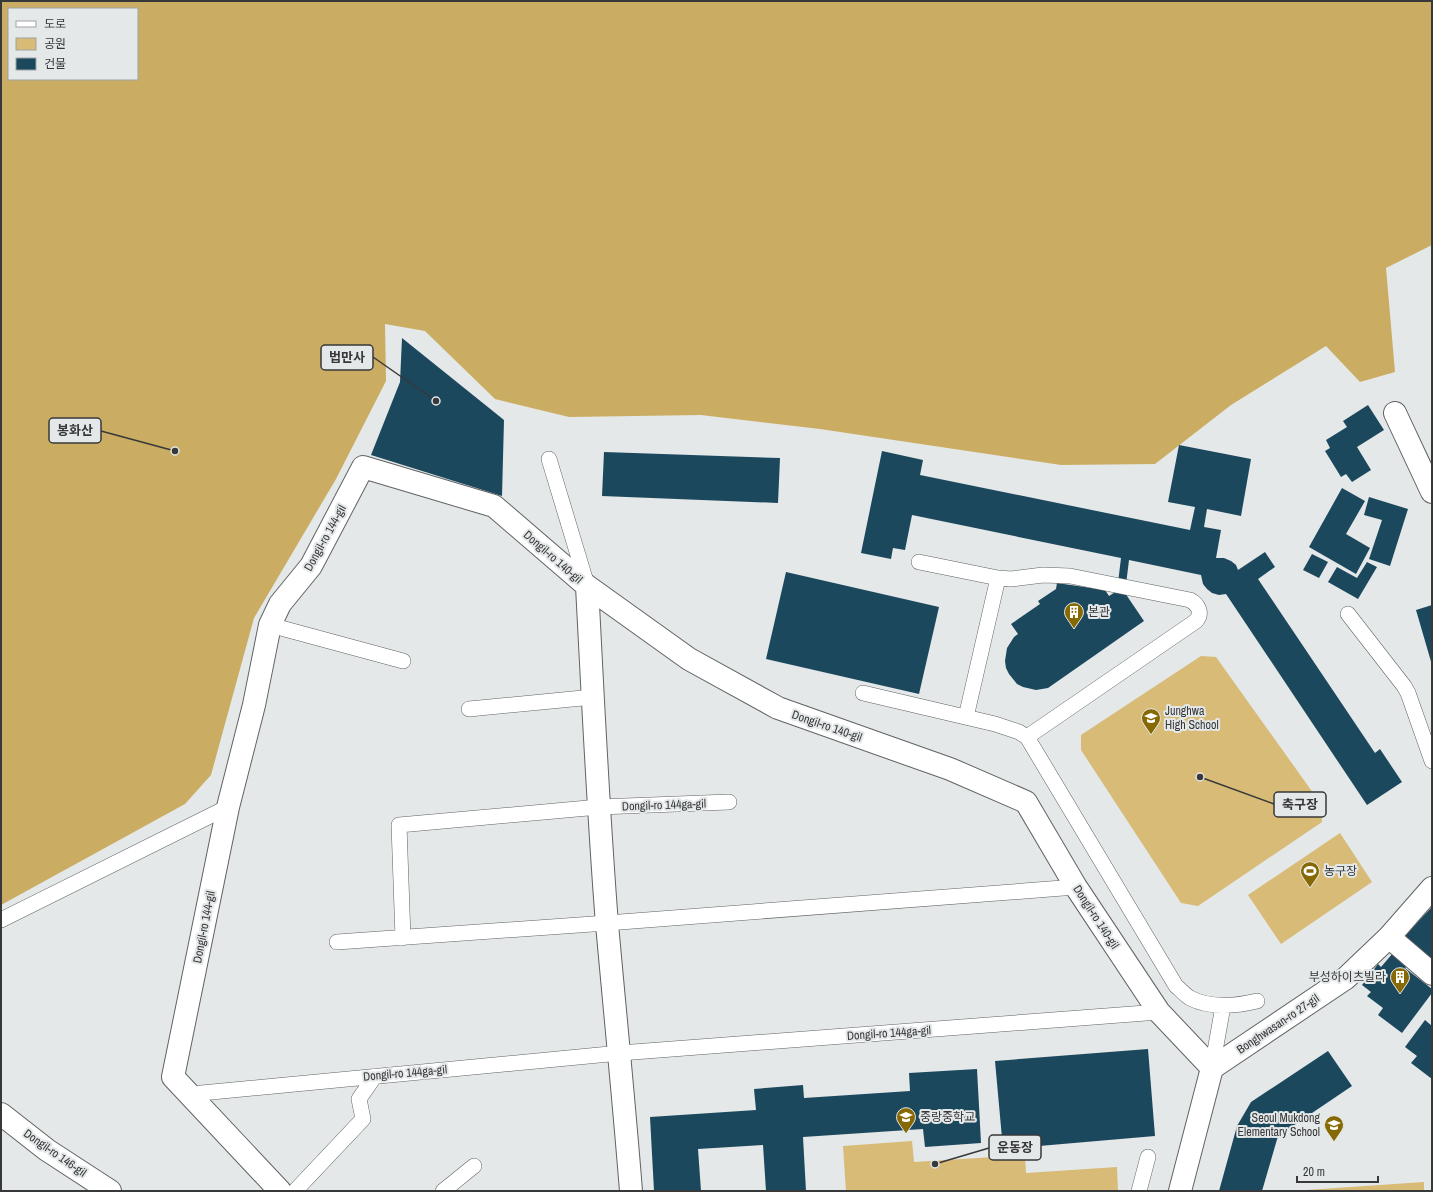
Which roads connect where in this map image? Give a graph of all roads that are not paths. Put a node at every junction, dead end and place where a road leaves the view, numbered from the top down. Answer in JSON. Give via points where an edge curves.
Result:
{"nodes":[{"id":1,"x":1395,"y":413,"type":"dead end"},
{"id":2,"x":549,"y":459,"type":"dead end"},
{"id":3,"x":363,"y":467,"type":"joint"},
{"id":4,"x":1432,"y":492,"type":"edge"},
{"id":5,"x":919,"y":562,"type":"dead end"},
{"id":6,"x":998,"y":578,"type":"junction"},
{"id":7,"x":587,"y":586,"type":"junction"},
{"id":8,"x":1348,"y":614,"type":"dead end"},
{"id":9,"x":270,"y":625,"type":"junction"},
{"id":10,"x":403,"y":661,"type":"dead end"},
{"id":11,"x":863,"y":693,"type":"dead end"},
{"id":12,"x":592,"y":697,"type":"junction"},
{"id":13,"x":469,"y":709,"type":"dead end"},
{"id":14,"x":966,"y":718,"type":"junction"},
{"id":15,"x":1027,"y":737,"type":"junction"},
{"id":16,"x":1432,"y":761,"type":"edge"},
{"id":17,"x":729,"y":802,"type":"dead end"},
{"id":18,"x":228,"y":807,"type":"junction"},
{"id":19,"x":599,"y":807,"type":"junction"},
{"id":20,"x":1076,"y":887,"type":"junction"},
{"id":21,"x":1432,"y":888,"type":"edge"},
{"id":22,"x":1,"y":920,"type":"edge"},
{"id":23,"x":607,"y":923,"type":"junction"},
{"id":24,"x":1389,"y":937,"type":"junction"},
{"id":25,"x":403,"y":938,"type":"junction"},
{"id":26,"x":337,"y":942,"type":"dead end"},
{"id":27,"x":1432,"y":974,"type":"edge"},
{"id":28,"x":1258,"y":1001,"type":"dead end"},
{"id":29,"x":1223,"y":1006,"type":"junction"},
{"id":30,"x":1159,"y":1012,"type":"junction"},
{"id":31,"x":620,"y":1053,"type":"junction"},
{"id":32,"x":1212,"y":1068,"type":"junction"},
{"id":33,"x":375,"y":1076,"type":"junction"},
{"id":34,"x":191,"y":1094,"type":"junction"},
{"id":35,"x":1,"y":1114,"type":"edge"},
{"id":36,"x":1148,"y":1157,"type":"dead end"},
{"id":37,"x":474,"y":1166,"type":"dead end"},
{"id":38,"x":110,"y":1191,"type":"edge"},
{"id":39,"x":280,"y":1191,"type":"edge"},
{"id":40,"x":295,"y":1191,"type":"edge"},
{"id":41,"x":443,"y":1191,"type":"edge"},
{"id":42,"x":631,"y":1191,"type":"edge"},
{"id":43,"x":1139,"y":1191,"type":"edge"},
{"id":44,"x":1180,"y":1191,"type":"edge"}],
"edges":[{"from":1,"to":4,"type":"street"},
{"from":2,"to":7,"type":"lane"},
{"from":3,"to":7,"type":"street","name":"Dongil-ro 140-gil","via":[[494,506]]},
{"from":3,"to":9,"type":"street","name":"Dongil-ro 144-gil","via":[[311,566],[280,604]]},
{"from":5,"to":6,"type":"lane"},
{"from":6,"to":14,"type":"lane"},
{"from":6,"to":15,"type":"lane","via":[[1070,576],[1190,600],[1196,604],[1200,612],[1196,621]]},
{"from":7,"to":12,"type":"street"},
{"from":7,"to":20,"type":"street","name":"Dongil-ro 140-gil","via":[[689,659],[778,708],[950,769],[1026,802]]},
{"from":8,"to":16,"type":"lane","via":[[1408,693]]},
{"from":9,"to":10,"type":"lane"},
{"from":9,"to":18,"type":"street","name":"Dongil-ro 144-gil","via":[[254,704]]},
{"from":11,"to":14,"type":"lane"},
{"from":12,"to":13,"type":"lane"},
{"from":12,"to":19,"type":"street"},
{"from":14,"to":15,"type":"lane","via":[[1008,728]]},
{"from":15,"to":29,"type":"lane","via":[[1176,986],[1190,998]]},
{"from":17,"to":19,"type":"lane","name":"Dongil-ro 144ga-gil"},
{"from":18,"to":22,"type":"lane"},
{"from":18,"to":34,"type":"street","name":"Dongil-ro 144-gil","via":[[174,1076]]},
{"from":19,"to":23,"type":"street"},
{"from":19,"to":25,"type":"lane","name":"Dongil-ro 144ga-gil","via":[[399,825]]},
{"from":20,"to":23,"type":"lane"},
{"from":20,"to":30,"type":"street","name":"Dongil-ro 140-gil"},
{"from":21,"to":24,"type":"street","name":"Bonghwasan-ro 27-gil"},
{"from":23,"to":25,"type":"lane"},
{"from":23,"to":31,"type":"street"},
{"from":24,"to":27,"type":"street"},
{"from":24,"to":32,"type":"street","name":"Bonghwasan-ro 27-gil","via":[[1346,978]]},
{"from":25,"to":26,"type":"lane"},
{"from":28,"to":29,"type":"lane"},
{"from":29,"to":32,"type":"lane"},
{"from":30,"to":31,"type":"lane","name":"Dongil-ro 144ga-gil"},
{"from":30,"to":32,"type":"street","name":"Dongil-ro 140-gil"},
{"from":31,"to":33,"type":"lane","name":"Dongil-ro 144ga-gil"},
{"from":31,"to":42,"type":"street"},
{"from":32,"to":44,"type":"street"},
{"from":33,"to":34,"type":"lane","name":"Dongil-ro 144ga-gil"},
{"from":33,"to":40,"type":"lane","via":[[359,1099],[363,1119]]},
{"from":34,"to":39,"type":"street","name":"Dongil-ro 144-gil"},
{"from":35,"to":38,"type":"street","name":"Dongil-ro 146-gil","via":[[47,1150]]},
{"from":36,"to":43,"type":"lane"},
{"from":37,"to":41,"type":"lane"}]}
